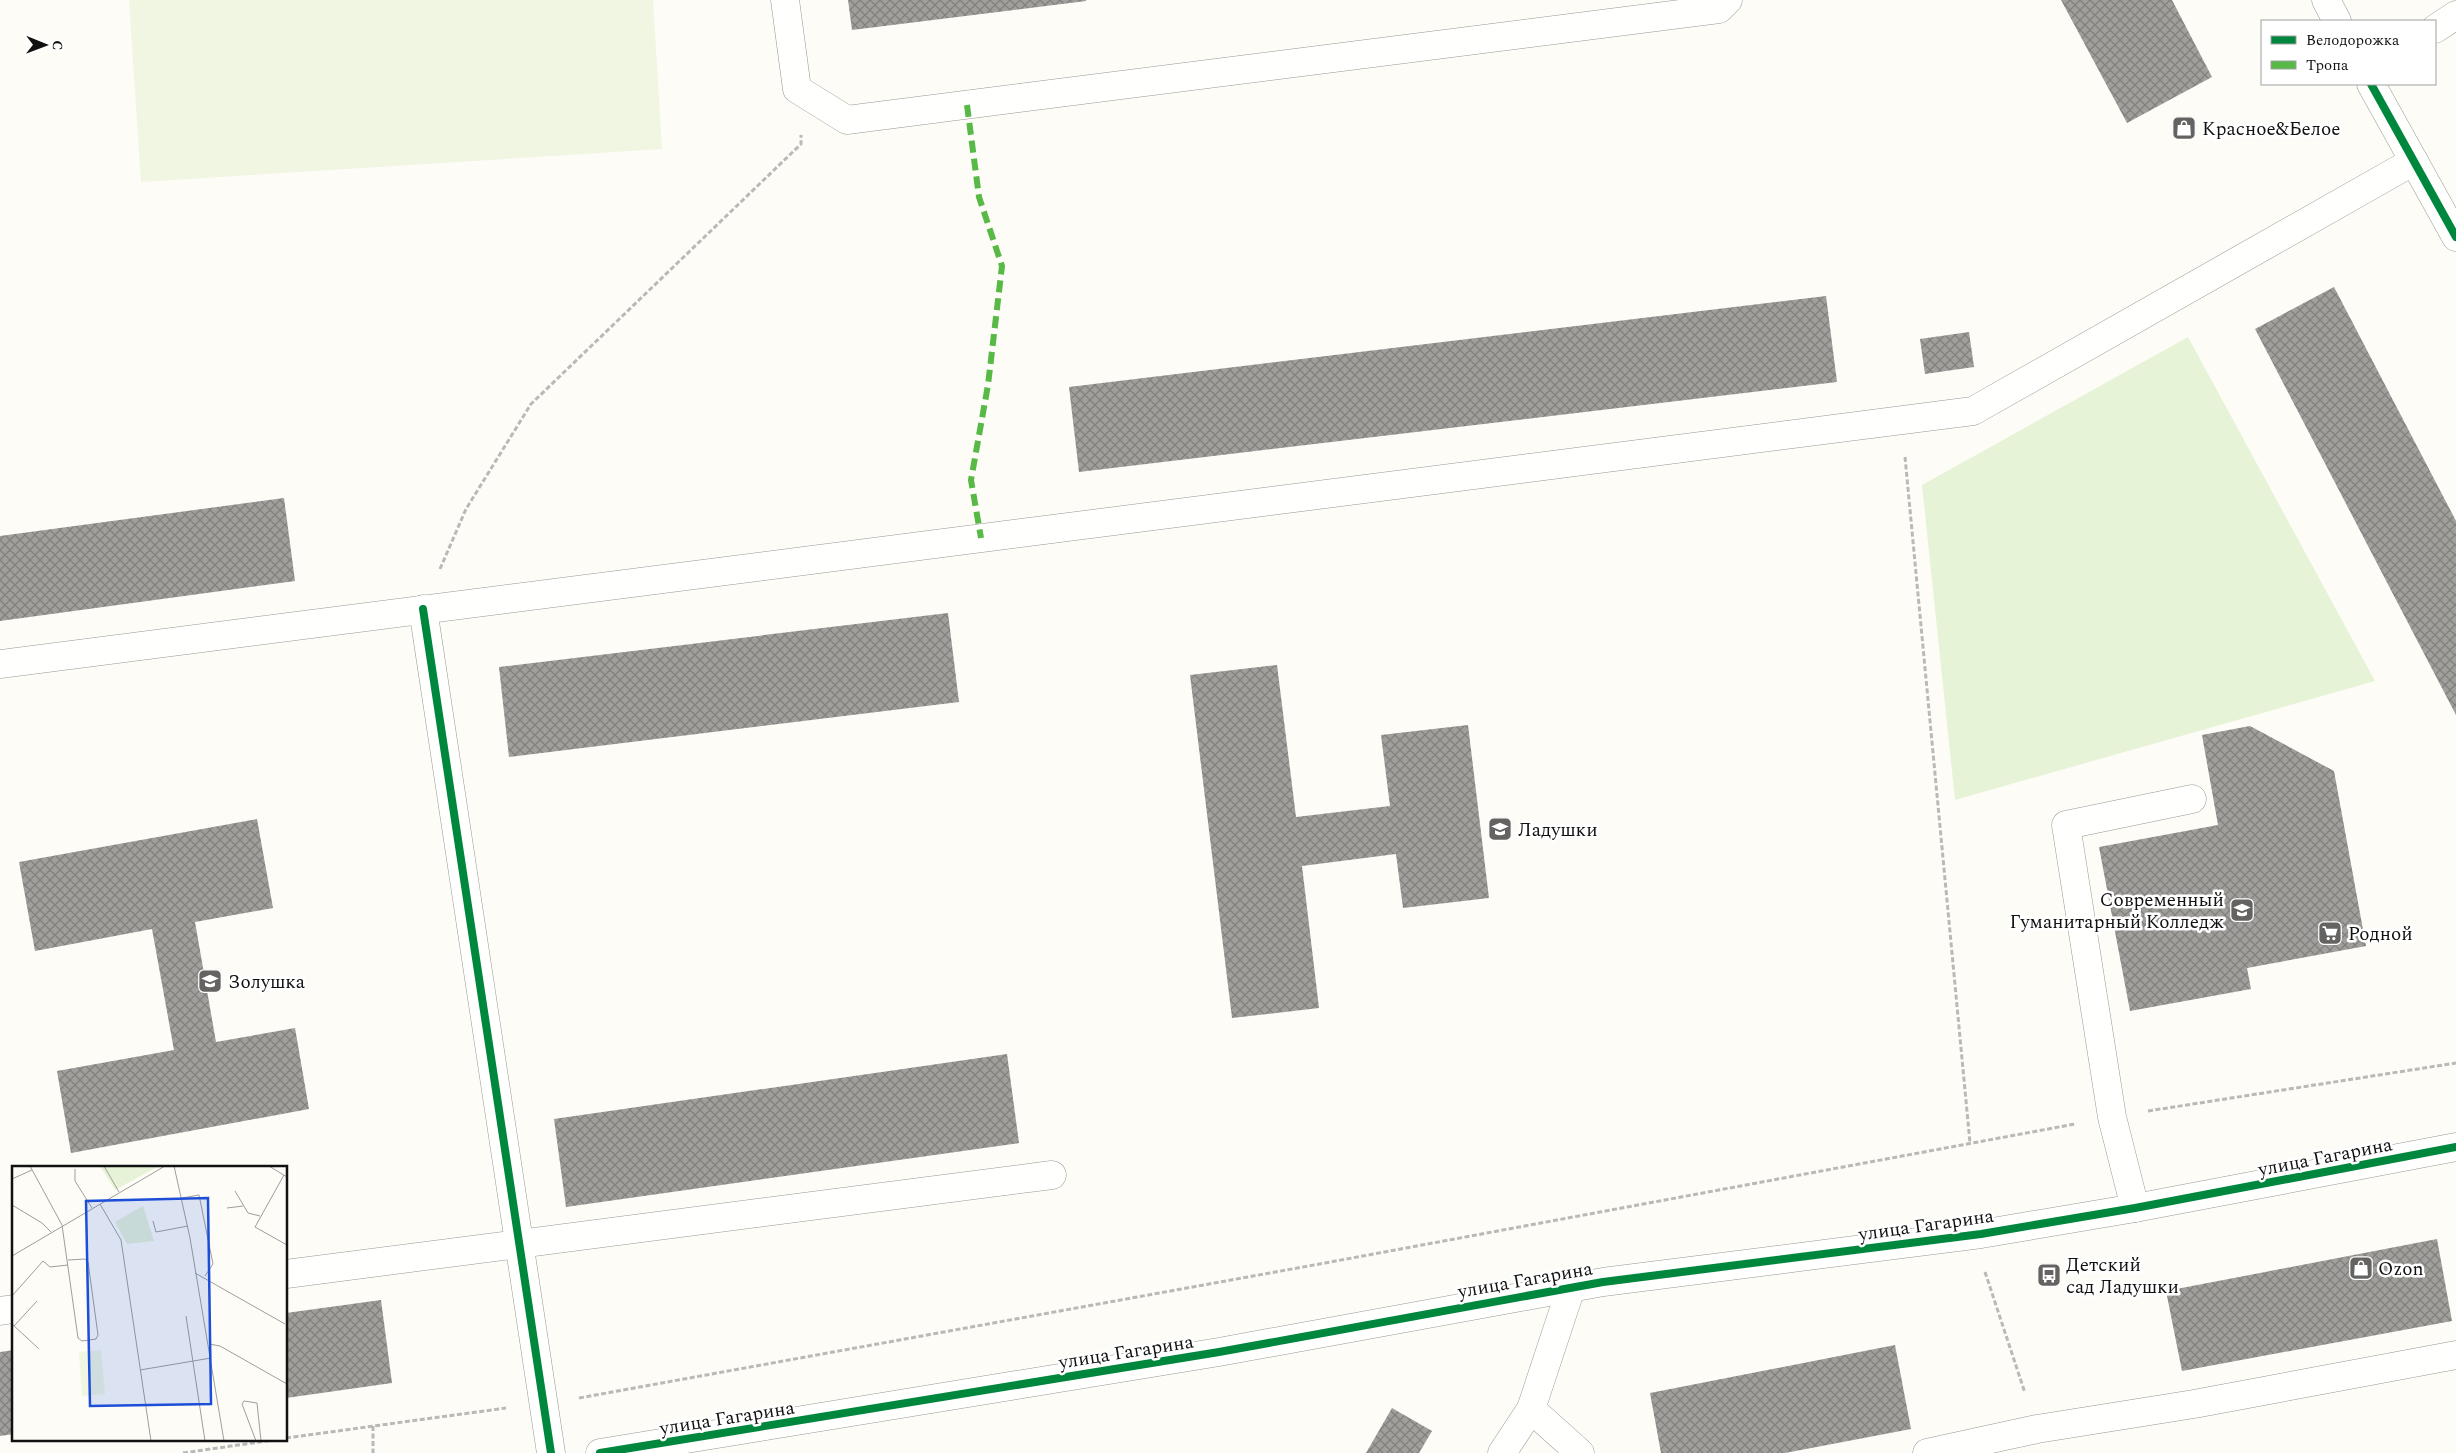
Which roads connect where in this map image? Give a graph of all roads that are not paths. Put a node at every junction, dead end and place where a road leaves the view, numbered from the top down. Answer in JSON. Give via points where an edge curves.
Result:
{"nodes":[{"id":1,"x":785,"y":0,"type":"edge"},
{"id":2,"x":1728,"y":0,"type":"edge"},
{"id":3,"x":2326,"y":0,"type":"edge"},
{"id":4,"x":2456,"y":16,"type":"edge"},
{"id":5,"x":2336,"y":20,"type":"edge"},
{"id":6,"x":2436,"y":28,"type":"edge"},
{"id":7,"x":2372,"y":85,"type":"edge"},
{"id":8,"x":2414,"y":161,"type":"junction"},
{"id":9,"x":2456,"y":237,"type":"edge"},
{"id":10,"x":423,"y":609,"type":"junction"},
{"id":11,"x":0,"y":664,"type":"edge"},
{"id":12,"x":2192,"y":798,"type":"dead end"},
{"id":13,"x":2456,"y":1147,"type":"edge"},
{"id":14,"x":1052,"y":1175,"type":"dead end"},
{"id":15,"x":2135,"y":1208,"type":"junction"},
{"id":16,"x":520,"y":1243,"type":"junction"},
{"id":17,"x":288,"y":1274,"type":"edge"},
{"id":18,"x":1571,"y":1288,"type":"junction"},
{"id":19,"x":2456,"y":1355,"type":"edge"},
{"id":20,"x":1531,"y":1408,"type":"junction"},
{"id":21,"x":709,"y":1445,"type":"edge"},
{"id":22,"x":550,"y":1453,"type":"edge"},
{"id":23,"x":600,"y":1453,"type":"edge"},
{"id":24,"x":1502,"y":1453,"type":"edge"},
{"id":25,"x":1580,"y":1453,"type":"edge"},
{"id":26,"x":1927,"y":1453,"type":"edge"}],
"edges":[{"from":1,"to":2,"type":"street","via":[[797,89],[847,120],[1719,9]]},
{"from":3,"to":5,"type":"street"},
{"from":4,"to":6,"type":"street"},
{"from":7,"to":8,"type":"street"},
{"from":8,"to":9,"type":"street"},
{"from":8,"to":10,"type":"street","via":[[1973,411]]},
{"from":10,"to":11,"type":"street"},
{"from":10,"to":16,"type":"street"},
{"from":12,"to":15,"type":"street","via":[[2066,825],[2112,1117]]},
{"from":13,"to":15,"type":"street","name":"улица Гагарина"},
{"from":14,"to":16,"type":"street"},
{"from":15,"to":18,"type":"street","name":"улица Гагарина","via":[[1981,1234]]},
{"from":16,"to":17,"type":"street"},
{"from":16,"to":22,"type":"street"},
{"from":18,"to":20,"type":"street"},
{"from":18,"to":21,"type":"street","name":"улица Гагарина"},
{"from":19,"to":26,"type":"street","via":[[2194,1404],[2037,1429]]},
{"from":20,"to":24,"type":"street"},
{"from":20,"to":25,"type":"street"},
{"from":21,"to":23,"type":"street","name":"улица Гагарина"}]}
